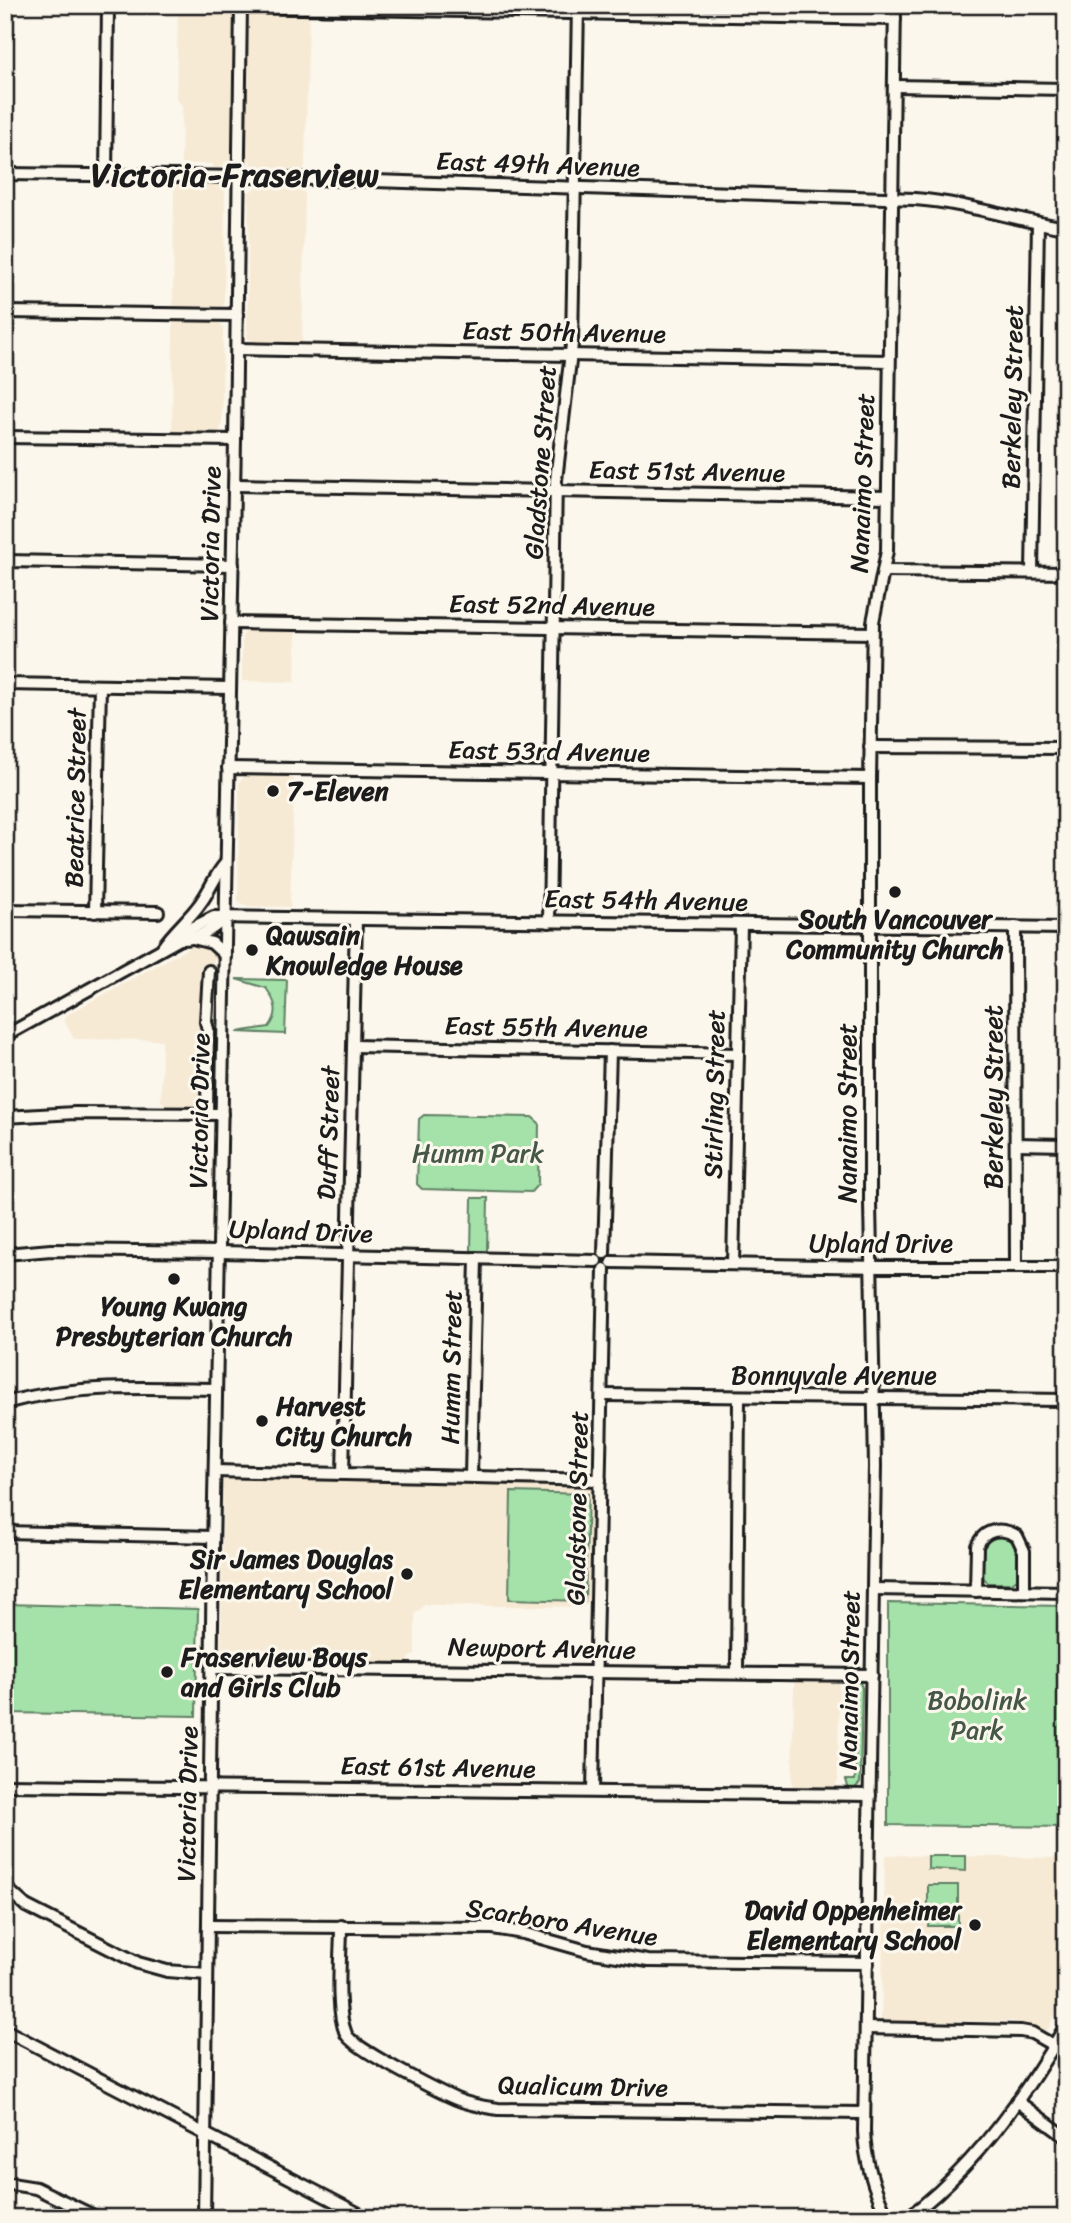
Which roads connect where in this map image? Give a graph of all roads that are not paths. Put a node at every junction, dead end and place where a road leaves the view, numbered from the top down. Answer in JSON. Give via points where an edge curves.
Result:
{"nodes":[{"id":1,"x":108,"y":5,"type":"edge"},
{"id":2,"x":895,"y":5,"type":"edge"},
{"id":3,"x":241,"y":6,"type":"edge"},
{"id":4,"x":578,"y":9,"type":"edge"},
{"id":5,"x":895,"y":19,"type":"junction"},
{"id":6,"x":894,"y":86,"type":"junction"},
{"id":7,"x":1066,"y":89,"type":"edge"},
{"id":8,"x":5,"y":174,"type":"edge"},
{"id":9,"x":106,"y":175,"type":"junction"},
{"id":10,"x":239,"y":177,"type":"junction"},
{"id":11,"x":574,"y":188,"type":"junction"},
{"id":12,"x":892,"y":198,"type":"junction"},
{"id":13,"x":1038,"y":223,"type":"junction"},
{"id":14,"x":1066,"y":228,"type":"edge"},
{"id":15,"x":5,"y":312,"type":"edge"},
{"id":16,"x":237,"y":315,"type":"junction"},
{"id":17,"x":237,"y":349,"type":"junction"},
{"id":18,"x":572,"y":355,"type":"junction"},
{"id":19,"x":889,"y":361,"type":"junction"},
{"id":20,"x":5,"y":437,"type":"edge"},
{"id":21,"x":235,"y":440,"type":"junction"},
{"id":22,"x":234,"y":485,"type":"junction"},
{"id":23,"x":556,"y":491,"type":"junction"},
{"id":24,"x":887,"y":497,"type":"junction"},
{"id":25,"x":5,"y":561,"type":"edge"},
{"id":26,"x":233,"y":565,"type":"junction"},
{"id":27,"x":884,"y":571,"type":"junction"},
{"id":28,"x":1032,"y":572,"type":"junction"},
{"id":29,"x":1066,"y":573,"type":"edge"},
{"id":30,"x":231,"y":623,"type":"junction"},
{"id":31,"x":554,"y":627,"type":"junction"},
{"id":32,"x":872,"y":633,"type":"junction"},
{"id":33,"x":5,"y":684,"type":"edge"},
{"id":34,"x":100,"y":686,"type":"junction"},
{"id":35,"x":230,"y":688,"type":"junction"},
{"id":36,"x":870,"y":747,"type":"junction"},
{"id":37,"x":1066,"y":748,"type":"edge"},
{"id":38,"x":228,"y":768,"type":"junction"},
{"id":39,"x":552,"y":773,"type":"junction"},
{"id":40,"x":870,"y":778,"type":"junction"},
{"id":41,"x":226,"y":863,"type":"junction"},
{"id":42,"x":5,"y":910,"type":"edge"},
{"id":43,"x":95,"y":912,"type":"junction"},
{"id":44,"x":158,"y":912,"type":"dead end"},
{"id":45,"x":225,"y":918,"type":"junction"},
{"id":46,"x":356,"y":919,"type":"junction"},
{"id":47,"x":549,"y":922,"type":"junction"},
{"id":48,"x":741,"y":925,"type":"junction"},
{"id":49,"x":870,"y":926,"type":"junction"},
{"id":50,"x":1015,"y":927,"type":"junction"},
{"id":51,"x":1066,"y":928,"type":"edge"},
{"id":52,"x":193,"y":938,"type":"junction"},
{"id":53,"x":180,"y":939,"type":"junction"},
{"id":54,"x":163,"y":948,"type":"junction"},
{"id":55,"x":225,"y":955,"type":"junction"},
{"id":56,"x":209,"y":971,"type":"dead end"},
{"id":57,"x":208,"y":1028,"type":"junction"},
{"id":58,"x":223,"y":1028,"type":"junction"},
{"id":59,"x":5,"y":1036,"type":"edge"},
{"id":60,"x":354,"y":1046,"type":"junction"},
{"id":61,"x":610,"y":1051,"type":"junction"},
{"id":62,"x":738,"y":1054,"type":"junction"},
{"id":63,"x":207,"y":1114,"type":"junction"},
{"id":64,"x":222,"y":1114,"type":"junction"},
{"id":65,"x":5,"y":1117,"type":"edge"},
{"id":66,"x":1016,"y":1144,"type":"junction"},
{"id":67,"x":1066,"y":1145,"type":"edge"},
{"id":68,"x":219,"y":1252,"type":"junction"},
{"id":69,"x":5,"y":1254,"type":"edge"},
{"id":70,"x":348,"y":1255,"type":"junction"},
{"id":71,"x":476,"y":1258,"type":"junction"},
{"id":72,"x":604,"y":1261,"type":"junction"},
{"id":73,"x":733,"y":1264,"type":"junction"},
{"id":74,"x":1016,"y":1266,"type":"junction"},
{"id":75,"x":871,"y":1267,"type":"junction"},
{"id":76,"x":1066,"y":1267,"type":"edge"},
{"id":77,"x":216,"y":1389,"type":"junction"},
{"id":78,"x":602,"y":1395,"type":"junction"},
{"id":79,"x":739,"y":1398,"type":"junction"},
{"id":80,"x":874,"y":1398,"type":"junction"},
{"id":81,"x":1066,"y":1400,"type":"edge"},
{"id":82,"x":5,"y":1403,"type":"edge"},
{"id":83,"x":215,"y":1471,"type":"junction"},
{"id":84,"x":343,"y":1473,"type":"junction"},
{"id":85,"x":471,"y":1476,"type":"junction"},
{"id":86,"x":600,"y":1480,"type":"junction"},
{"id":87,"x":5,"y":1532,"type":"edge"},
{"id":88,"x":213,"y":1537,"type":"junction"},
{"id":89,"x":873,"y":1589,"type":"junction"},
{"id":90,"x":976,"y":1591,"type":"junction"},
{"id":91,"x":1024,"y":1591,"type":"junction"},
{"id":92,"x":1066,"y":1592,"type":"edge"},
{"id":93,"x":212,"y":1668,"type":"junction"},
{"id":94,"x":596,"y":1671,"type":"junction"},
{"id":95,"x":737,"y":1674,"type":"junction"},
{"id":96,"x":872,"y":1675,"type":"junction"},
{"id":97,"x":5,"y":1785,"type":"edge"},
{"id":98,"x":210,"y":1787,"type":"junction"},
{"id":99,"x":593,"y":1791,"type":"junction"},
{"id":100,"x":870,"y":1794,"type":"junction"},
{"id":101,"x":5,"y":1887,"type":"edge"},
{"id":102,"x":208,"y":1926,"type":"junction"},
{"id":103,"x":341,"y":1926,"type":"junction"},
{"id":104,"x":868,"y":1964,"type":"junction"},
{"id":105,"x":207,"y":1974,"type":"junction"},
{"id":106,"x":1066,"y":2025,"type":"edge"},
{"id":107,"x":866,"y":2028,"type":"junction"},
{"id":108,"x":5,"y":2030,"type":"edge"},
{"id":109,"x":17,"y":2036,"type":"junction"},
{"id":110,"x":5,"y":2043,"type":"edge"},
{"id":111,"x":1053,"y":2045,"type":"junction"},
{"id":112,"x":1017,"y":2101,"type":"junction"},
{"id":113,"x":864,"y":2113,"type":"junction"},
{"id":114,"x":206,"y":2134,"type":"junction"},
{"id":115,"x":1066,"y":2137,"type":"edge"},
{"id":116,"x":5,"y":2183,"type":"edge"},
{"id":117,"x":350,"y":2213,"type":"edge"},
{"id":118,"x":98,"y":2218,"type":"edge"},
{"id":119,"x":204,"y":2218,"type":"edge"},
{"id":120,"x":367,"y":2218,"type":"edge"},
{"id":121,"x":888,"y":2218,"type":"edge"},
{"id":122,"x":906,"y":2218,"type":"edge"}],
"edges":[{"from":1,"to":9,"type":"street"},
{"from":2,"to":5,"type":"street","name":"Nanaimo Street"},
{"from":3,"to":4,"type":"street"},
{"from":3,"to":10,"type":"street","name":"Victoria Drive"},
{"from":4,"to":5,"type":"street"},
{"from":4,"to":11,"type":"street","name":"Gladstone Street"},
{"from":5,"to":6,"type":"street","name":"Nanaimo Street"},
{"from":6,"to":7,"type":"street"},
{"from":6,"to":12,"type":"street","name":"Nanaimo Street"},
{"from":8,"to":9,"type":"street","name":"East 49th Avenue"},
{"from":9,"to":10,"type":"street","name":"East 49th Avenue"},
{"from":10,"to":11,"type":"street","name":"East 49th Avenue"},
{"from":10,"to":16,"type":"street","name":"Victoria Drive"},
{"from":11,"to":12,"type":"street","name":"East 49th Avenue"},
{"from":11,"to":18,"type":"street","name":"Gladstone Street"},
{"from":12,"to":13,"type":"street","name":"East 49th Avenue","via":[[962,205]]},
{"from":12,"to":19,"type":"street","name":"Nanaimo Street"},
{"from":13,"to":14,"type":"street","name":"East 49th Avenue"},
{"from":13,"to":28,"type":"street","name":"Berkeley Street"},
{"from":15,"to":16,"type":"street"},
{"from":16,"to":17,"type":"street","name":"Victoria Drive"},
{"from":17,"to":18,"type":"street","name":"East 50th Avenue"},
{"from":17,"to":21,"type":"street","name":"Victoria Drive"},
{"from":18,"to":19,"type":"street","name":"East 50th Avenue"},
{"from":18,"to":23,"type":"street","name":"Gladstone Street"},
{"from":19,"to":24,"type":"street","name":"Nanaimo Street"},
{"from":20,"to":21,"type":"street"},
{"from":21,"to":22,"type":"street","name":"Victoria Drive"},
{"from":22,"to":23,"type":"street","name":"East 51st Avenue"},
{"from":22,"to":26,"type":"street","name":"Victoria Drive"},
{"from":23,"to":24,"type":"street","name":"East 51st Avenue"},
{"from":23,"to":31,"type":"street","name":"Gladstone Street"},
{"from":24,"to":27,"type":"street","name":"Nanaimo Street"},
{"from":25,"to":26,"type":"street"},
{"from":26,"to":30,"type":"street","name":"Victoria Drive"},
{"from":27,"to":28,"type":"street"},
{"from":27,"to":32,"type":"street","name":"Nanaimo Street"},
{"from":28,"to":29,"type":"street"},
{"from":30,"to":31,"type":"street","name":"East 52nd Avenue"},
{"from":30,"to":35,"type":"street","name":"Victoria Drive"},
{"from":31,"to":32,"type":"street","name":"East 52nd Avenue"},
{"from":31,"to":39,"type":"street","name":"Gladstone Street"},
{"from":32,"to":36,"type":"street","name":"Nanaimo Street"},
{"from":33,"to":34,"type":"street"},
{"from":34,"to":35,"type":"street"},
{"from":34,"to":43,"type":"street","name":"Beatrice Street"},
{"from":35,"to":38,"type":"street","name":"Victoria Drive"},
{"from":36,"to":37,"type":"street"},
{"from":36,"to":40,"type":"street","name":"Nanaimo Street"},
{"from":38,"to":39,"type":"street","name":"East 53rd Avenue"},
{"from":38,"to":41,"type":"street","name":"Victoria Drive"},
{"from":39,"to":40,"type":"street","name":"East 53rd Avenue"},
{"from":39,"to":47,"type":"street","name":"Gladstone Street"},
{"from":40,"to":49,"type":"street","name":"Nanaimo Street"},
{"from":41,"to":45,"type":"street","name":"Victoria Drive"},
{"from":41,"to":54,"type":"street"},
{"from":42,"to":43,"type":"street"},
{"from":43,"to":44,"type":"street"},
{"from":45,"to":46,"type":"street","name":"East 54th Avenue"},
{"from":45,"to":52,"type":"street"},
{"from":45,"to":53,"type":"street","name":"East 54th Avenue","via":[[202,922]]},
{"from":45,"to":55,"type":"street","name":"Victoria Drive"},
{"from":46,"to":47,"type":"street","name":"East 54th Avenue"},
{"from":46,"to":60,"type":"street","name":"Duff Street"},
{"from":47,"to":48,"type":"street","name":"East 54th Avenue"},
{"from":48,"to":49,"type":"street","name":"East 54th Avenue"},
{"from":48,"to":62,"type":"street","name":"Stirling Street"},
{"from":49,"to":50,"type":"street","name":"East 54th Avenue"},
{"from":49,"to":75,"type":"street","name":"Nanaimo Street"},
{"from":50,"to":51,"type":"street","name":"East 54th Avenue"},
{"from":50,"to":66,"type":"street","name":"Berkeley Street"},
{"from":52,"to":53,"type":"street"},
{"from":52,"to":55,"type":"street","via":[[212,943]]},
{"from":53,"to":54,"type":"street","name":"East 54th Avenue"},
{"from":54,"to":59,"type":"street","name":"East 54th Avenue"},
{"from":55,"to":58,"type":"street","name":"Victoria Drive"},
{"from":56,"to":57,"type":"street"},
{"from":57,"to":58,"type":"street"},
{"from":57,"to":63,"type":"street"},
{"from":58,"to":64,"type":"street","name":"Victoria Drive"},
{"from":60,"to":61,"type":"street","name":"East 55th Avenue"},
{"from":60,"to":70,"type":"street","name":"Duff Street"},
{"from":61,"to":62,"type":"street","name":"East 55th Avenue"},
{"from":61,"to":72,"type":"street","name":"Gladstone Street"},
{"from":62,"to":73,"type":"street","name":"Stirling Street"},
{"from":63,"to":64,"type":"street"},
{"from":63,"to":65,"type":"street"},
{"from":64,"to":68,"type":"street","name":"Victoria Drive"},
{"from":66,"to":67,"type":"street"},
{"from":66,"to":74,"type":"street","name":"Berkeley Street"},
{"from":68,"to":69,"type":"street","name":"Upland Drive","via":[[51,1250]]},
{"from":68,"to":70,"type":"street","name":"Upland Drive"},
{"from":68,"to":77,"type":"street","name":"Victoria Drive"},
{"from":70,"to":71,"type":"street","name":"Upland Drive"},
{"from":70,"to":84,"type":"street","name":"Duff Street"},
{"from":71,"to":72,"type":"street","name":"Upland Drive"},
{"from":71,"to":85,"type":"street","name":"Humm Street"},
{"from":72,"to":73,"type":"street","name":"Upland Drive"},
{"from":72,"to":78,"type":"street","name":"Gladstone Street"},
{"from":73,"to":75,"type":"street","name":"Upland Drive"},
{"from":74,"to":75,"type":"street","name":"Upland Drive"},
{"from":74,"to":76,"type":"street","name":"Upland Drive"},
{"from":75,"to":80,"type":"street","name":"Nanaimo Street"},
{"from":77,"to":82,"type":"street","via":[[95,1388]]},
{"from":77,"to":83,"type":"street","name":"Victoria Drive"},
{"from":78,"to":79,"type":"street","name":"Bonnyvale Avenue"},
{"from":78,"to":86,"type":"street","name":"Gladstone Street"},
{"from":79,"to":80,"type":"street","name":"Bonnyvale Avenue"},
{"from":79,"to":95,"type":"street"},
{"from":80,"to":81,"type":"street","name":"Bonnyvale Avenue"},
{"from":80,"to":89,"type":"street","name":"Nanaimo Street"},
{"from":83,"to":84,"type":"street"},
{"from":83,"to":88,"type":"street","name":"Victoria Drive"},
{"from":84,"to":85,"type":"street"},
{"from":85,"to":86,"type":"street"},
{"from":86,"to":94,"type":"street","name":"Gladstone Street"},
{"from":87,"to":88,"type":"street"},
{"from":88,"to":93,"type":"street","name":"Victoria Drive"},
{"from":89,"to":90,"type":"street"},
{"from":89,"to":96,"type":"street","name":"Nanaimo Street"},
{"from":90,"to":91,"type":"street"},
{"from":90,"to":91,"type":"street","via":[[977,1546],[989,1532],[1002,1530],[1017,1536],[1022,1545]]},
{"from":91,"to":92,"type":"street"},
{"from":93,"to":94,"type":"street","name":"Newport Avenue"},
{"from":93,"to":98,"type":"street","name":"Victoria Drive"},
{"from":94,"to":95,"type":"street","name":"Newport Avenue"},
{"from":94,"to":99,"type":"street","name":"Gladstone Street"},
{"from":95,"to":96,"type":"street","name":"Newport Avenue"},
{"from":96,"to":100,"type":"street","name":"Nanaimo Street"},
{"from":97,"to":98,"type":"street","name":"East 61st Avenue"},
{"from":98,"to":99,"type":"street","name":"East 61st Avenue"},
{"from":98,"to":102,"type":"street","name":"Victoria Drive"},
{"from":99,"to":100,"type":"street","name":"East 61st Avenue"},
{"from":100,"to":104,"type":"street","name":"Nanaimo Street"},
{"from":101,"to":105,"type":"street","via":[[26,1906],[138,1963]]},
{"from":102,"to":103,"type":"street","name":"Scarboro Avenue"},
{"from":102,"to":105,"type":"street","name":"Victoria Drive"},
{"from":103,"to":104,"type":"street","name":"Scarboro Avenue","via":[[493,1928],[648,1961]]},
{"from":103,"to":113,"type":"street","name":"Qualicum Drive","via":[[340,2012],[347,2038],[456,2099],[498,2109]]},
{"from":104,"to":107,"type":"street","name":"Nanaimo Street"},
{"from":105,"to":114,"type":"street","name":"Victoria Drive"},
{"from":106,"to":111,"type":"street"},
{"from":107,"to":111,"type":"street","via":[[1021,2031]]},
{"from":107,"to":113,"type":"street","name":"Nanaimo Street"},
{"from":108,"to":109,"type":"street"},
{"from":109,"to":110,"type":"street"},
{"from":109,"to":114,"type":"street"},
{"from":111,"to":112,"type":"street"},
{"from":112,"to":115,"type":"street"},
{"from":112,"to":122,"type":"street","via":[[971,2158]]},
{"from":113,"to":121,"type":"street","name":"Nanaimo Street","via":[[866,2158]]},
{"from":114,"to":117,"type":"street"},
{"from":114,"to":119,"type":"street","name":"Victoria Drive"},
{"from":116,"to":118,"type":"street","via":[[36,2188]]},
{"from":117,"to":120,"type":"street"}]}
